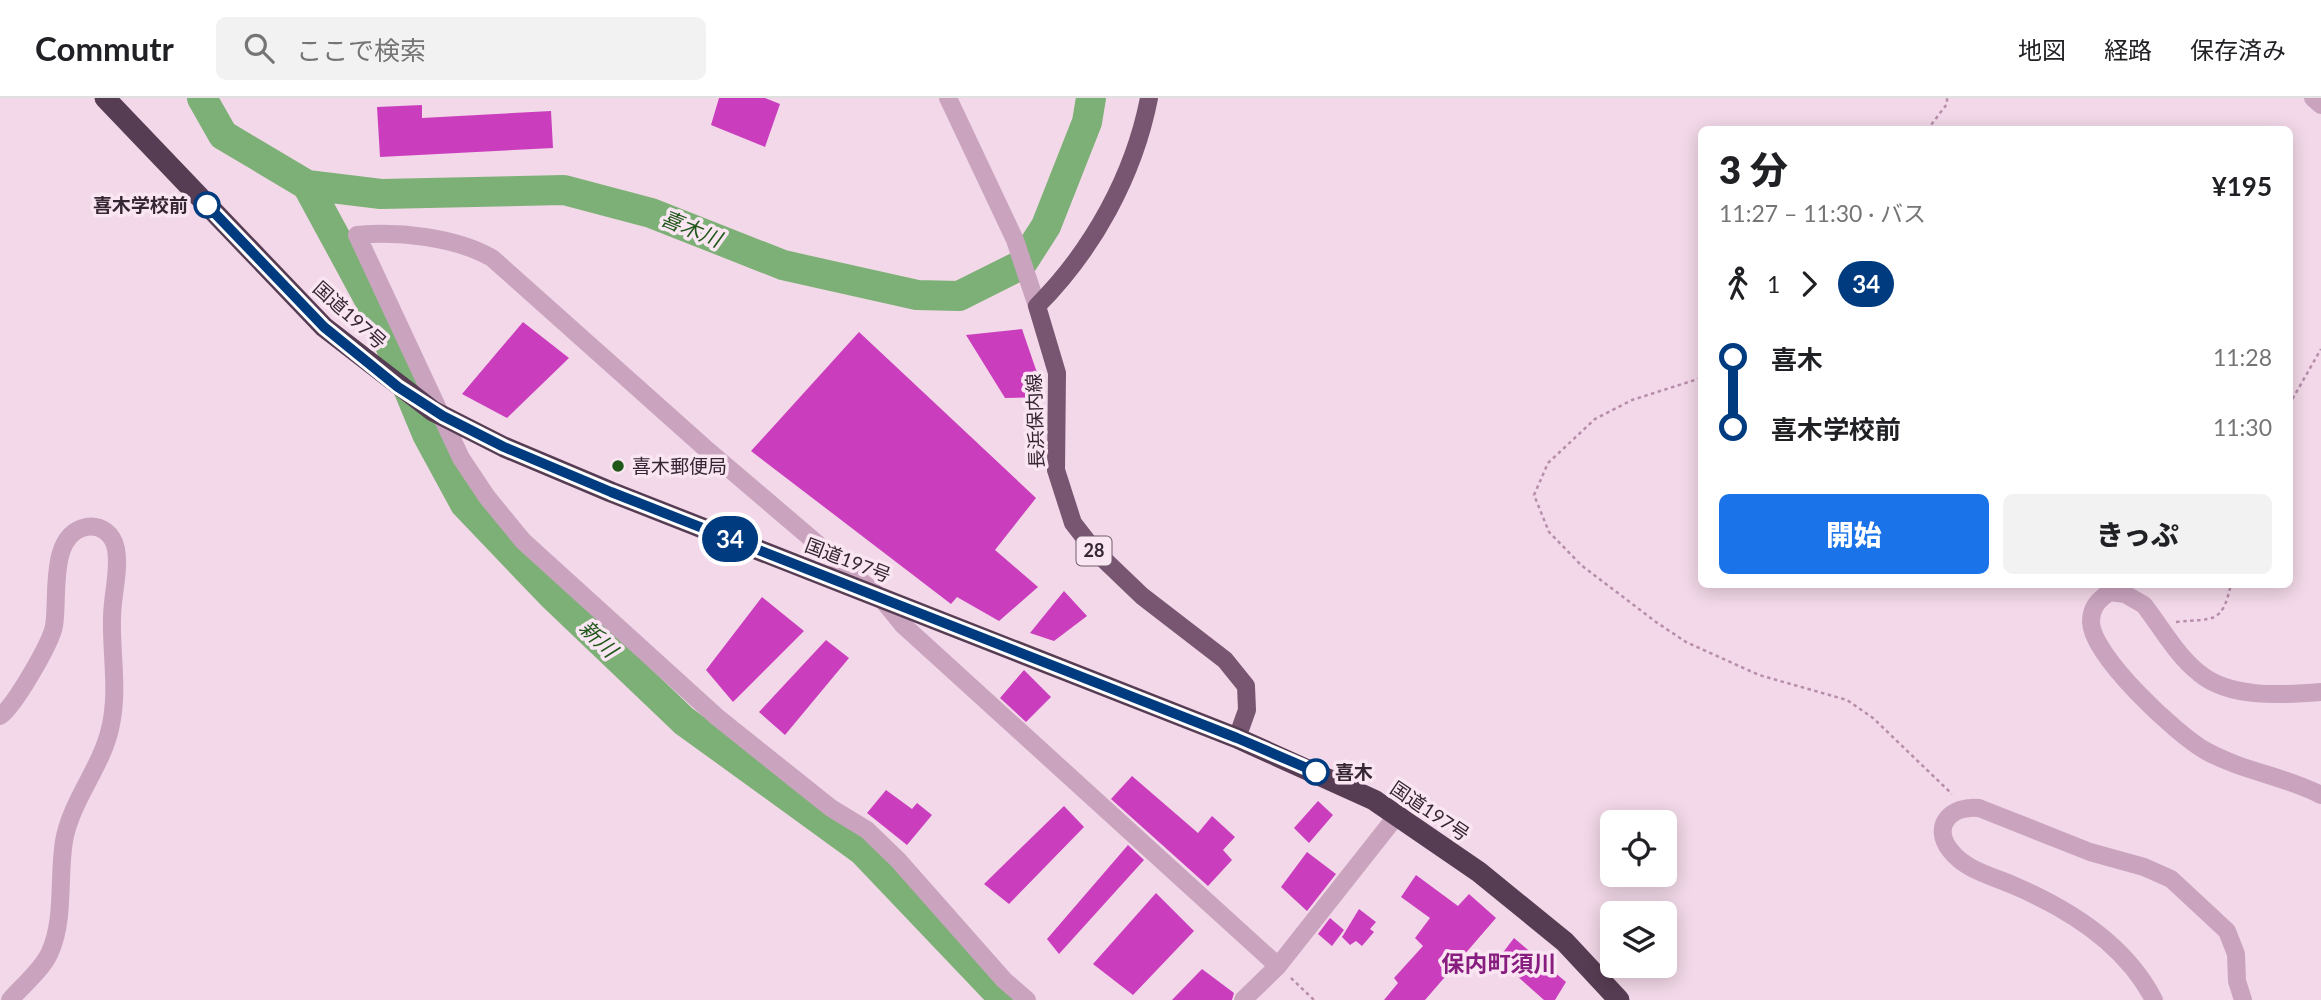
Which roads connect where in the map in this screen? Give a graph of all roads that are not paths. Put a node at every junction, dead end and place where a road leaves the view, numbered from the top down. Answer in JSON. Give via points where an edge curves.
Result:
{"nodes":[{"id":1,"x":104,"y":98,"type":"edge"},
{"id":2,"x":948,"y":98,"type":"edge"},
{"id":3,"x":1149,"y":98,"type":"edge"},
{"id":4,"x":2313,"y":98,"type":"edge"},
{"id":5,"x":2321,"y":105,"type":"edge"},
{"id":6,"x":1035,"y":300,"type":"junction"},
{"id":7,"x":438,"y":414,"type":"junction"},
{"id":8,"x":881,"y":598,"type":"junction"},
{"id":9,"x":2321,"y":692,"type":"edge"},
{"id":10,"x":0,"y":716,"type":"edge"},
{"id":11,"x":1237,"y":738,"type":"junction"},
{"id":12,"x":2321,"y":794,"type":"edge"},
{"id":13,"x":1398,"y":814,"type":"junction"},
{"id":14,"x":1278,"y":966,"type":"junction"},
{"id":15,"x":9,"y":1000,"type":"edge"},
{"id":16,"x":1027,"y":1000,"type":"edge"},
{"id":17,"x":1242,"y":1000,"type":"edge"},
{"id":18,"x":1619,"y":1000,"type":"edge"},
{"id":19,"x":2154,"y":1000,"type":"edge"},
{"id":20,"x":2243,"y":1000,"type":"edge"}],
"edges":[{"from":1,"to":7,"type":"highway","name":"国道197号","via":[[324,327]]},
{"from":2,"to":6,"type":"street","via":[[1015,240]]},
{"from":3,"to":6,"type":"main road","via":[[1141,137],[1088,245]]},
{"from":4,"to":5,"type":"street"},
{"from":6,"to":11,"type":"main road","name":"長浜保内線","number":"28","via":[[1057,373],[1056,470],[1073,523],[1142,596],[1225,660],[1247,686],[1247,710]]},
{"from":7,"to":8,"type":"highway","name":"国道197号","via":[[611,492]]},
{"from":7,"to":8,"type":"street","via":[[357,234],[382,232],[472,247],[492,258]]},
{"from":7,"to":16,"type":"street","via":[[487,497],[523,541],[717,717],[831,808],[867,830],[1004,981]]},
{"from":8,"to":11,"type":"highway","name":"国道197号"},
{"from":8,"to":14,"type":"street","via":[[903,625]]},
{"from":9,"to":12,"type":"street","via":[[2262,692],[2212,682],[2185,659],[2136,599],[2110,592],[2093,608],[2094,636],[2124,677],[2193,744],[2226,761]]},
{"from":10,"to":15,"type":"street","via":[[54,627],[64,542],[75,530],[88,527],[108,532],[116,549],[114,707],[109,732],[64,840],[57,929],[50,954]]},
{"from":11,"to":13,"type":"highway","name":"国道197号"},
{"from":13,"to":14,"type":"street"},
{"from":13,"to":18,"type":"highway","name":"国道197号","via":[[1565,942]]},
{"from":14,"to":17,"type":"street"},
{"from":19,"to":20,"type":"street","via":[[2129,962],[2091,929],[2041,897],[1976,871],[1949,849],[1943,834],[1953,811],[1964,806],[1979,808],[2171,879],[2227,931],[2236,954]]}]}
